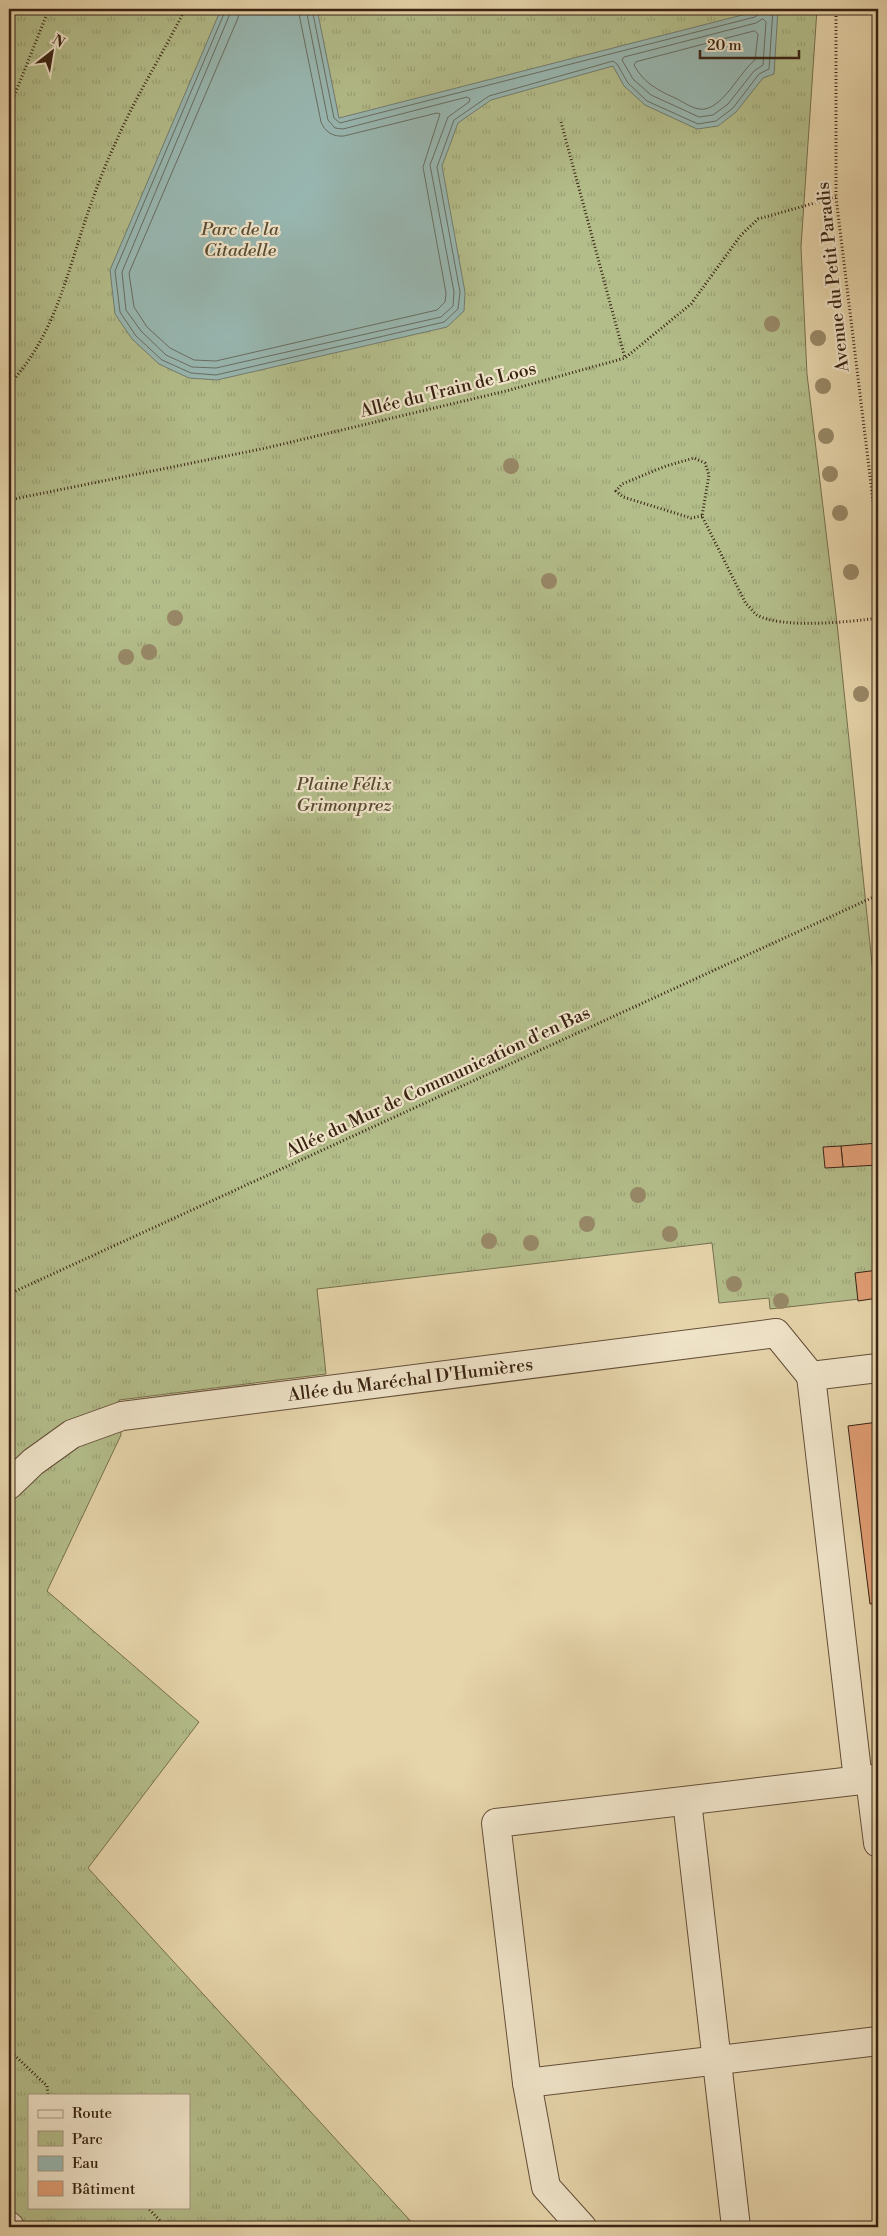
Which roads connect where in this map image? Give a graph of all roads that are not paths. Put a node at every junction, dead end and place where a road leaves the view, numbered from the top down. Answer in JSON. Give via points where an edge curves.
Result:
{"nodes":[{"id":1,"x":878,"y":1368,"type":"edge"},
{"id":2,"x":811,"y":1376,"type":"junction"},
{"id":3,"x":9,"y":1485,"type":"edge"},
{"id":4,"x":858,"y":1780,"type":"junction"},
{"id":5,"x":688,"y":1800,"type":"junction"},
{"id":6,"x":878,"y":1843,"type":"edge"},
{"id":7,"x":878,"y":2041,"type":"edge"},
{"id":8,"x":717,"y":2060,"type":"junction"},
{"id":9,"x":527,"y":2083,"type":"junction"},
{"id":10,"x":582,"y":2227,"type":"edge"},
{"id":11,"x":736,"y":2227,"type":"edge"}],
"edges":[{"from":1,"to":2,"type":"street"},
{"from":2,"to":3,"type":"street","name":"Allée du Maréchal D'Humières","via":[[776,1333],[122,1416],[72,1434],[33,1462]]},
{"from":2,"to":4,"type":"street"},
{"from":4,"to":5,"type":"street"},
{"from":4,"to":6,"type":"street","via":[[870,1779]]},
{"from":5,"to":8,"type":"street"},
{"from":5,"to":9,"type":"street","via":[[496,1823]]},
{"from":7,"to":8,"type":"street"},
{"from":8,"to":9,"type":"street"},
{"from":8,"to":11,"type":"street"},
{"from":9,"to":10,"type":"street","via":[[546,2187]]}]}
